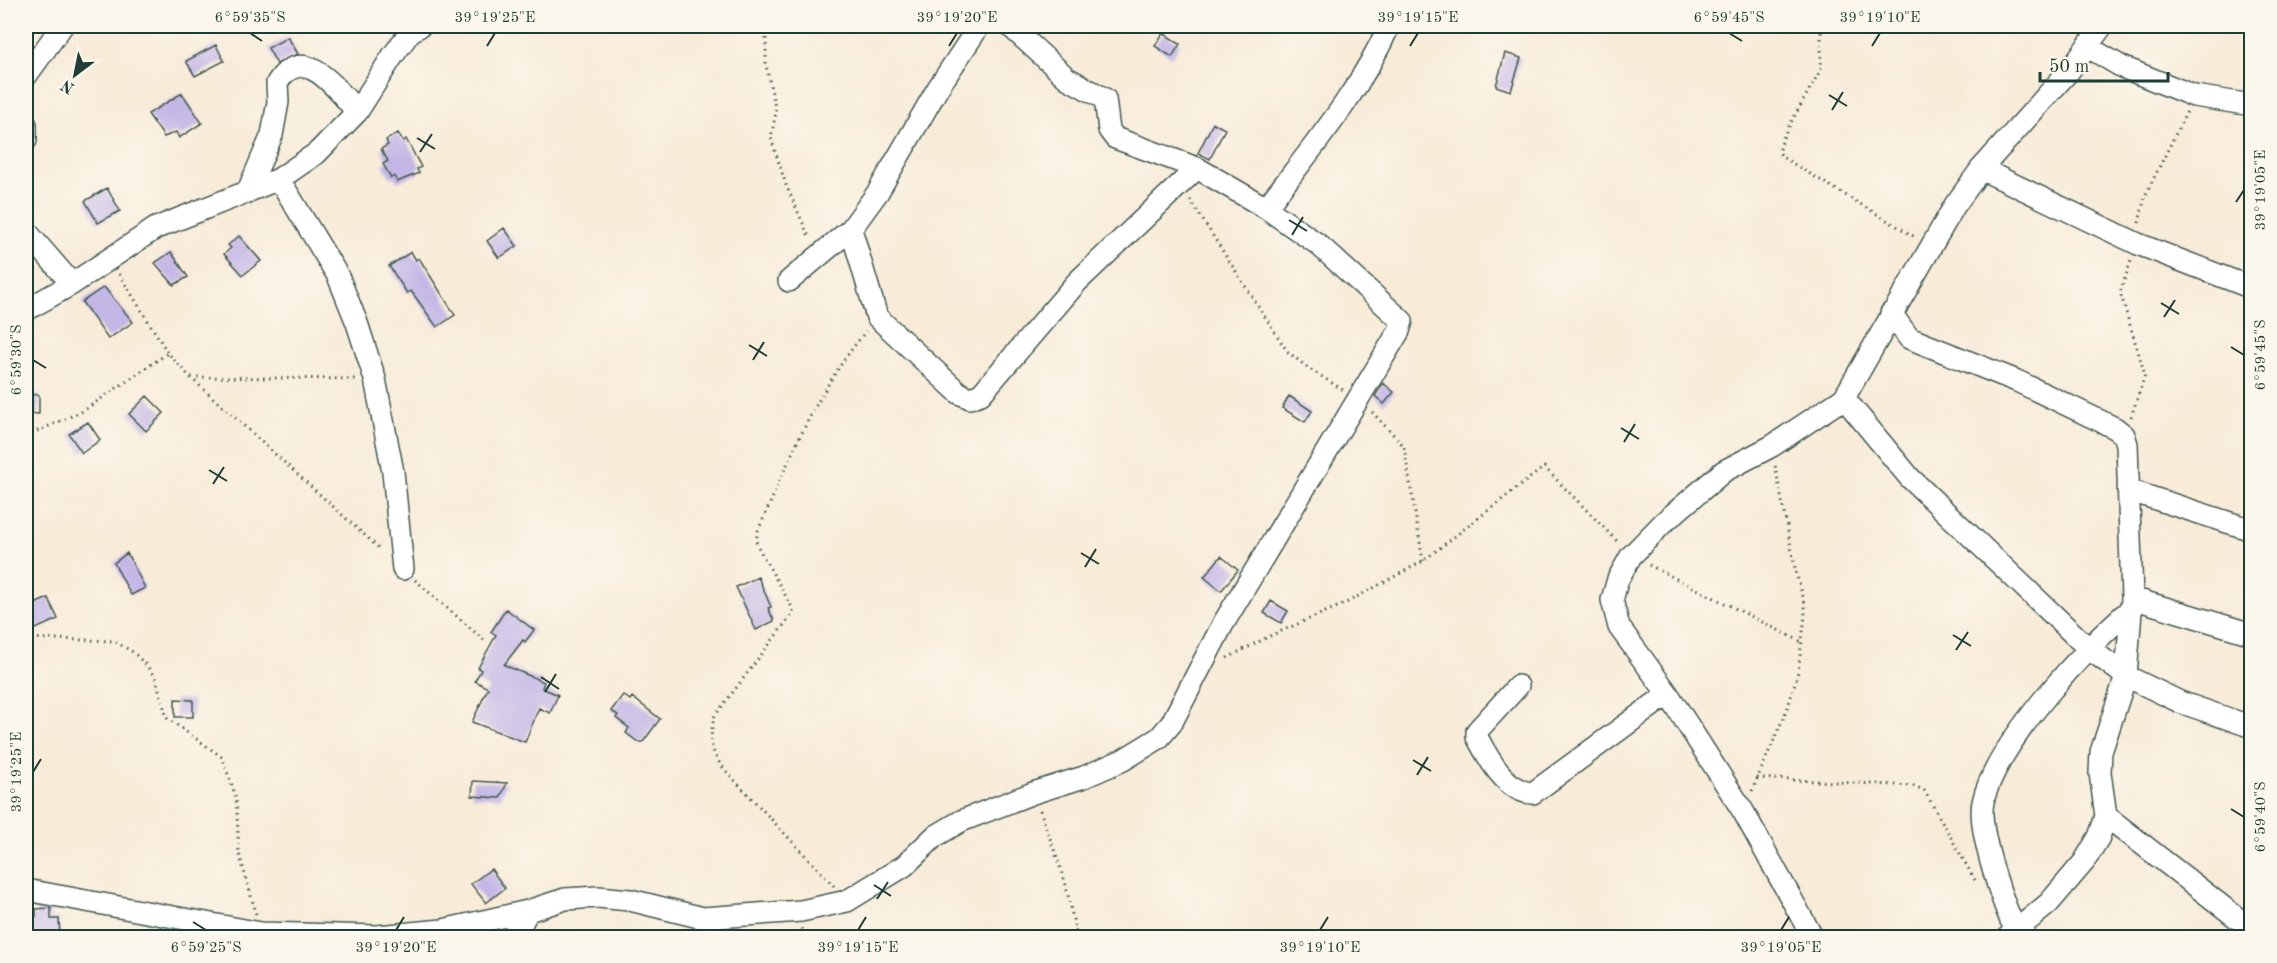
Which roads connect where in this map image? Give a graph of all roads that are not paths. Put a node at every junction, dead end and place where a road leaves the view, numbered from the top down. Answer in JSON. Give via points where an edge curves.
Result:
{"nodes":[{"id":1,"x":62,"y":26,"type":"edge"},
{"id":2,"x":420,"y":26,"type":"edge"},
{"id":3,"x":979,"y":26,"type":"edge"},
{"id":4,"x":1010,"y":26,"type":"edge"},
{"id":5,"x":1389,"y":26,"type":"edge"},
{"id":6,"x":2102,"y":26,"type":"edge"},
{"id":7,"x":2088,"y":47,"type":"junction"},
{"id":8,"x":26,"y":76,"type":"edge"},
{"id":9,"x":2252,"y":105,"type":"edge"},
{"id":10,"x":357,"y":112,"type":"junction"},
{"id":11,"x":26,"y":125,"type":"edge"},
{"id":12,"x":26,"y":140,"type":"edge"},
{"id":13,"x":1197,"y":168,"type":"junction"},
{"id":14,"x":1981,"y":169,"type":"junction"},
{"id":15,"x":279,"y":179,"type":"junction"},
{"id":16,"x":247,"y":193,"type":"junction"},
{"id":17,"x":1266,"y":208,"type":"junction"},
{"id":18,"x":851,"y":229,"type":"junction"},
{"id":19,"x":26,"y":231,"type":"edge"},
{"id":20,"x":789,"y":281,"type":"dead end"},
{"id":21,"x":72,"y":284,"type":"junction"},
{"id":22,"x":2252,"y":288,"type":"edge"},
{"id":23,"x":26,"y":310,"type":"edge"},
{"id":24,"x":1892,"y":313,"type":"junction"},
{"id":25,"x":1844,"y":398,"type":"junction"},
{"id":26,"x":2128,"y":490,"type":"junction"},
{"id":27,"x":2252,"y":530,"type":"edge"},
{"id":28,"x":403,"y":569,"type":"road end"},
{"id":29,"x":2132,"y":603,"type":"junction"},
{"id":30,"x":2252,"y":634,"type":"edge"},
{"id":31,"x":2088,"y":648,"type":"junction"},
{"id":32,"x":2126,"y":676,"type":"junction"},
{"id":33,"x":1518,"y":686,"type":"dead end"},
{"id":34,"x":1668,"y":694,"type":"junction"},
{"id":35,"x":2252,"y":727,"type":"edge"},
{"id":36,"x":2106,"y":816,"type":"junction"},
{"id":37,"x":26,"y":890,"type":"edge"},
{"id":38,"x":528,"y":911,"type":"junction"},
{"id":39,"x":2250,"y":928,"type":"dead end"},
{"id":40,"x":2014,"y":935,"type":"edge"},
{"id":41,"x":514,"y":938,"type":"edge"},
{"id":42,"x":1813,"y":938,"type":"edge"}],
"edges":[{"from":1,"to":8,"type":"street"},
{"from":2,"to":10,"type":"street","via":[[410,32]]},
{"from":3,"to":18,"type":"street","via":[[878,192]]},
{"from":4,"to":13,"type":"street","via":[[1067,78],[1105,99],[1109,130],[1115,138]]},
{"from":5,"to":17,"type":"street","via":[[1342,110]]},
{"from":6,"to":7,"type":"street"},
{"from":7,"to":9,"type":"street","via":[[2122,67],[2194,96]]},
{"from":7,"to":14,"type":"street"},
{"from":10,"to":15,"type":"street","via":[[317,153]]},
{"from":10,"to":16,"type":"street","via":[[312,68],[290,68],[277,83],[274,127]]},
{"from":11,"to":12,"type":"street"},
{"from":13,"to":17,"type":"street"},
{"from":13,"to":18,"type":"street","via":[[1077,282],[981,394],[970,398],[959,393],[877,317]]},
{"from":14,"to":22,"type":"street","via":[[2138,244]]},
{"from":14,"to":24,"type":"street","via":[[1955,205]]},
{"from":15,"to":16,"type":"street"},
{"from":15,"to":28,"type":"street","via":[[338,276],[375,380],[393,472]]},
{"from":16,"to":21,"type":"street","via":[[156,228]]},
{"from":17,"to":38,"type":"street","via":[[1319,245],[1402,321],[1223,624],[1171,724],[1155,742],[1084,777],[948,828],[904,866],[847,901],[801,911],[703,918],[630,900],[598,897],[566,899]]},
{"from":18,"to":20,"type":"street"},
{"from":19,"to":21,"type":"street"},
{"from":21,"to":23,"type":"street"},
{"from":24,"to":25,"type":"street"},
{"from":24,"to":26,"type":"street","via":[[1909,338],[2017,381],[2115,428],[2124,435]]},
{"from":25,"to":31,"type":"street","via":[[1910,478]]},
{"from":25,"to":34,"type":"street","via":[[1772,446],[1724,471],[1631,556],[1612,600],[1619,627]]},
{"from":26,"to":27,"type":"street"},
{"from":26,"to":29,"type":"street"},
{"from":29,"to":30,"type":"street"},
{"from":29,"to":31,"type":"street"},
{"from":29,"to":32,"type":"street"},
{"from":31,"to":32,"type":"street"},
{"from":31,"to":40,"type":"street","via":[[2007,749],[1983,804],[1988,852]]},
{"from":32,"to":35,"type":"street","via":[[2180,702]]},
{"from":32,"to":36,"type":"street","via":[[2101,752]]},
{"from":33,"to":34,"type":"street","via":[[1477,731],[1477,737],[1511,787],[1521,793],[1533,793]]},
{"from":34,"to":42,"type":"street","via":[[1743,811]]},
{"from":36,"to":39,"type":"street"},
{"from":36,"to":40,"type":"street","via":[[2084,862],[2049,903]]},
{"from":37,"to":38,"type":"street","via":[[261,933],[388,935],[443,930]]},
{"from":38,"to":41,"type":"street"}]}
